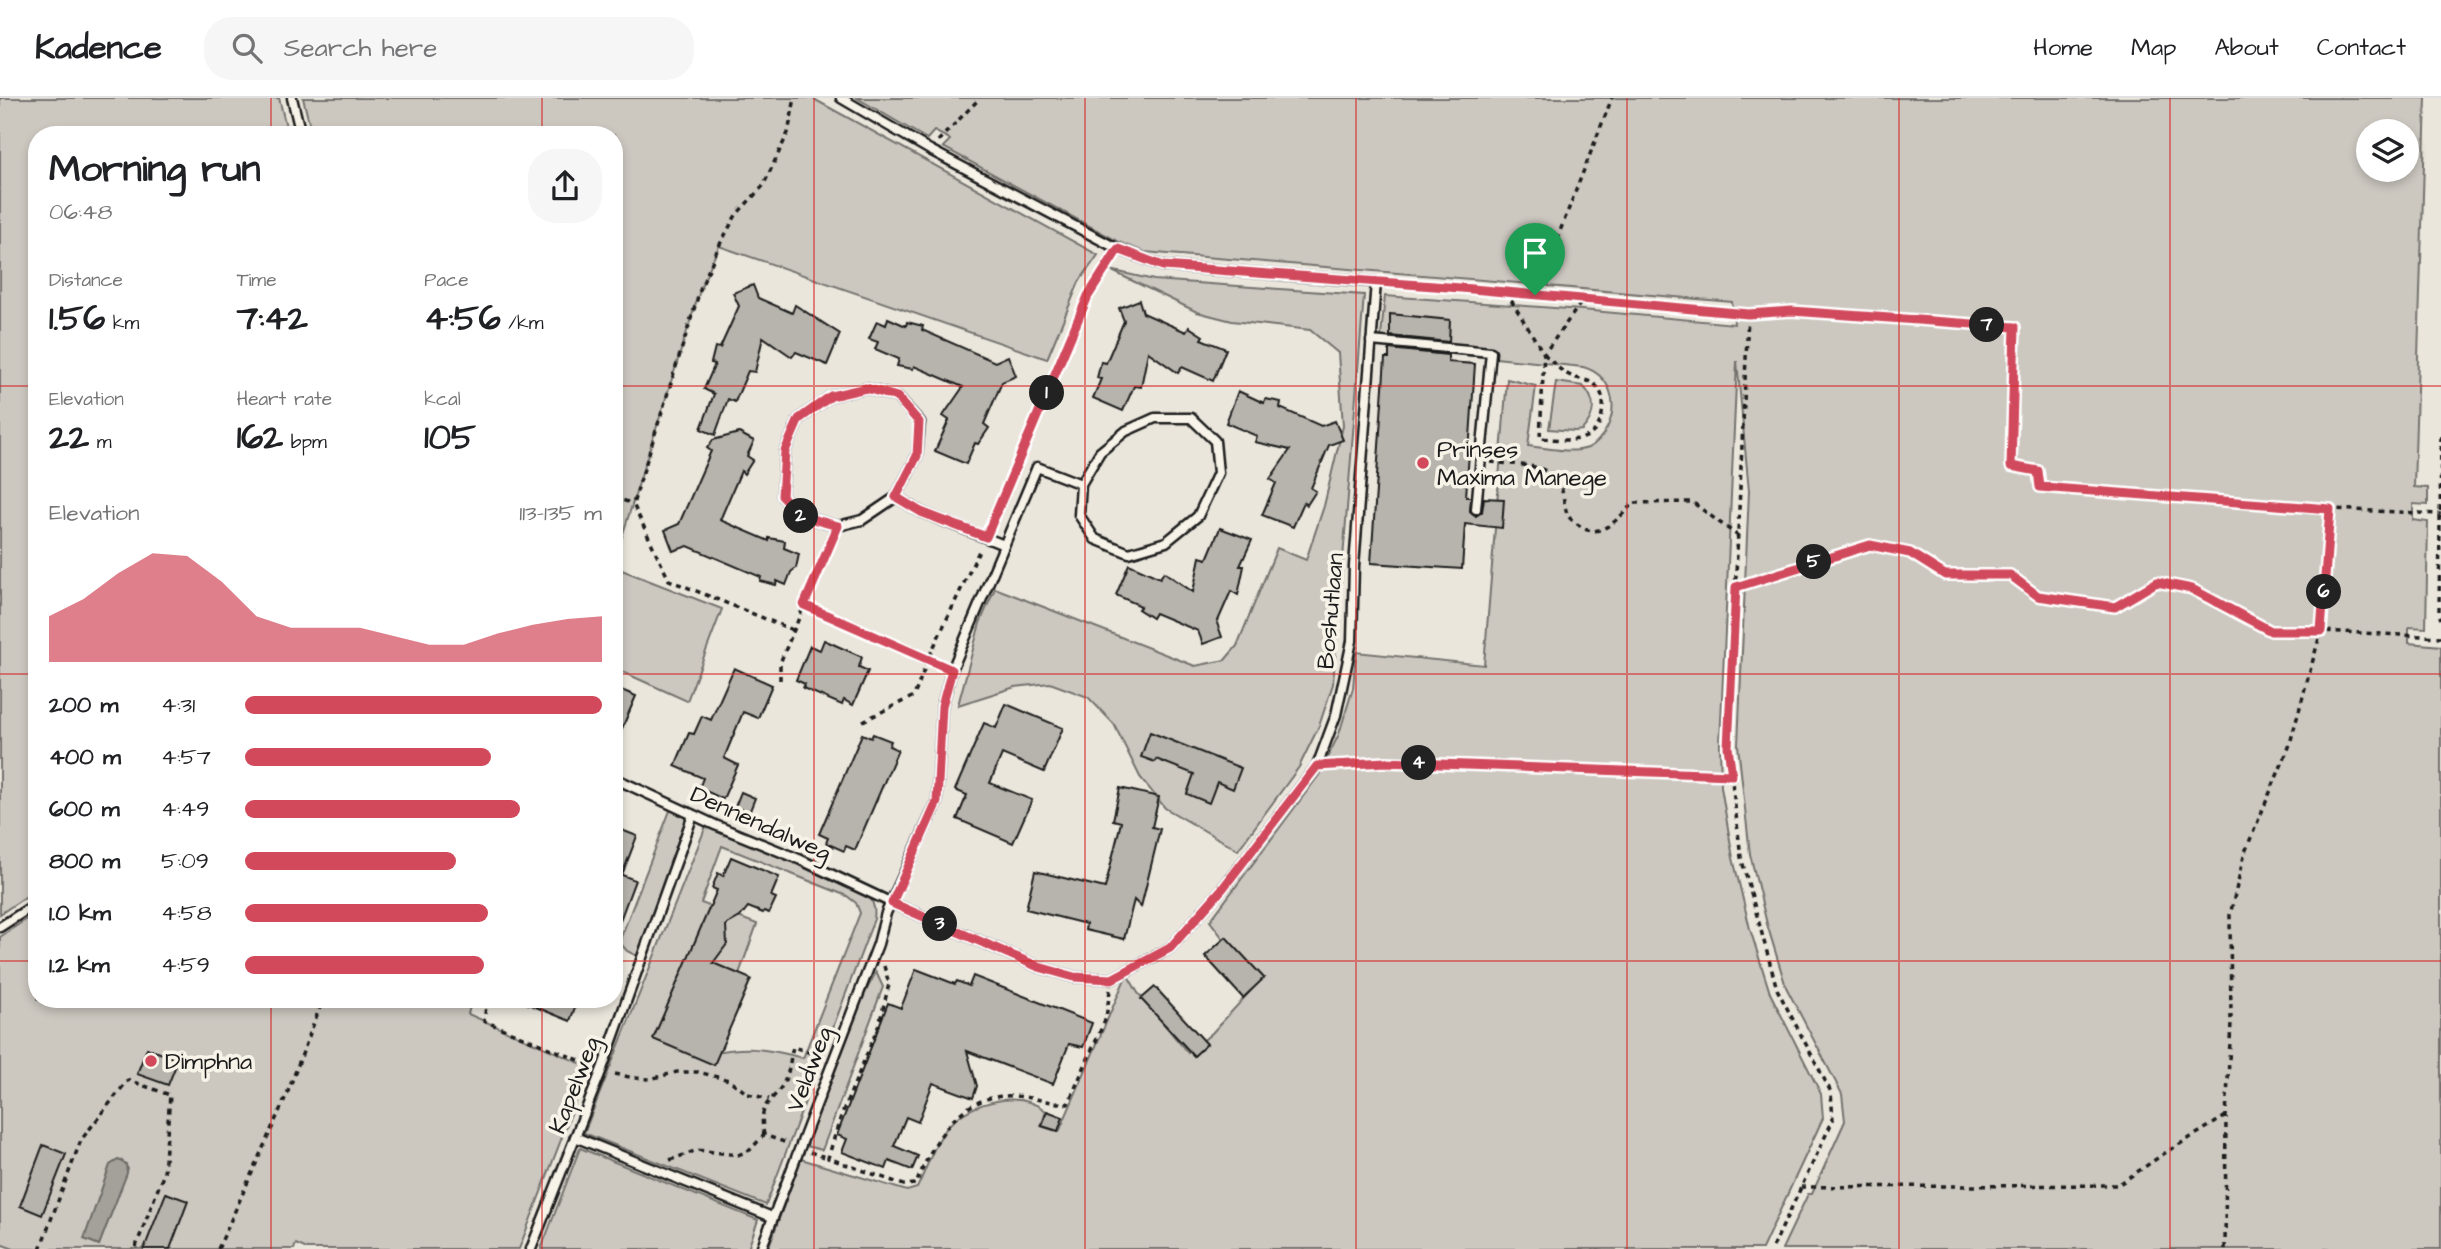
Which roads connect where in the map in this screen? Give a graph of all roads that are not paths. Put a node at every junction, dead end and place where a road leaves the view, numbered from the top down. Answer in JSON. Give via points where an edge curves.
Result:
{"nodes":[{"id":1,"x":292,"y":98,"type":"edge"},
{"id":2,"x":841,"y":98,"type":"edge"},
{"id":3,"x":298,"y":126,"type":"edge"},
{"id":4,"x":1371,"y":341,"type":"junction"},
{"id":5,"x":1081,"y":484,"type":"junction"},
{"id":6,"x":896,"y":497,"type":"junction"},
{"id":7,"x":1476,"y":509,"type":"dead end"},
{"id":8,"x":1004,"y":545,"type":"junction"},
{"id":9,"x":623,"y":782,"type":"edge"},
{"id":10,"x":693,"y":815,"type":"junction"},
{"id":11,"x":892,"y":903,"type":"junction"},
{"id":12,"x":28,"y":908,"type":"edge"},
{"id":13,"x":0,"y":927,"type":"edge"},
{"id":14,"x":623,"y":1006,"type":"edge"},
{"id":15,"x":622,"y":1008,"type":"edge"},
{"id":16,"x":575,"y":1137,"type":"junction"},
{"id":17,"x":772,"y":1217,"type":"junction"},
{"id":18,"x":531,"y":1249,"type":"edge"},
{"id":19,"x":761,"y":1249,"type":"edge"}],
"edges":[{"from":1,"to":3,"type":"lane"},
{"from":2,"to":4,"type":"lane","name":"Boshutlaan","via":[[1118,249],[1163,266],[1376,282]]},
{"from":4,"to":7,"type":"lane","via":[[1491,352]]},
{"from":4,"to":11,"type":"lane","name":"Boshutlaan","via":[[1352,641],[1336,715],[1317,766],[1223,888],[1170,948],[1112,979],[1074,977],[1039,967]]},
{"from":5,"to":5,"type":"lane","via":[[1079,515],[1095,539],[1129,553],[1166,542],[1198,516],[1218,473],[1215,441],[1191,418],[1155,418],[1126,431],[1100,452]]},
{"from":5,"to":8,"type":"lane","name":"Veldweg","via":[[1038,467]]},
{"from":6,"to":6,"type":"lane","via":[[862,520],[838,526],[801,516],[782,496],[785,451],[799,419],[831,396],[866,388],[897,397],[919,422],[917,456]]},
{"from":6,"to":8,"type":"lane","via":[[921,512]]},
{"from":8,"to":11,"type":"lane","name":"Veldweg","via":[[952,670],[942,706],[937,802]]},
{"from":9,"to":10,"type":"lane","name":"Dennendalweg"},
{"from":10,"to":11,"type":"lane","name":"Dennendalweg"},
{"from":10,"to":14,"type":"lane","name":"Kapelweg"},
{"from":11,"to":17,"type":"lane","name":"Veldweg"},
{"from":12,"to":13,"type":"lane"},
{"from":15,"to":16,"type":"lane","name":"Kapelweg"},
{"from":16,"to":17,"type":"lane"},
{"from":16,"to":18,"type":"lane","name":"Kapelweg"},
{"from":17,"to":19,"type":"lane","name":"Veldweg"}]}
